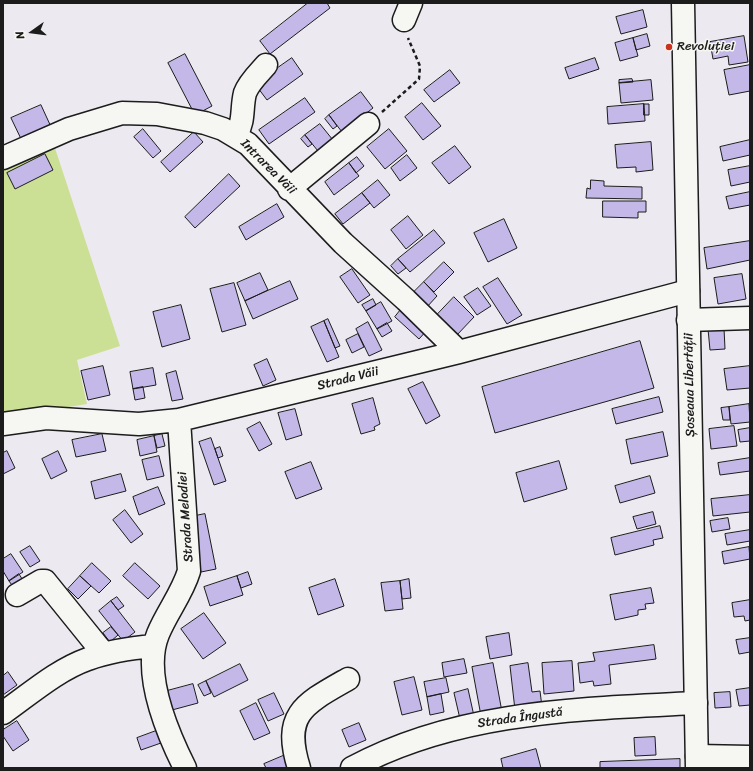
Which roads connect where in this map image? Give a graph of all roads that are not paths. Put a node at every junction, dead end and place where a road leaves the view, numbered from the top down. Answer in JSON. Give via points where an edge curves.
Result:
{"nodes":[{"id":1,"x":683,"y":3,"type":"edge"},
{"id":2,"x":266,"y":65,"type":"dead end"},
{"id":3,"x":368,"y":124,"type":"road end"},
{"id":4,"x":236,"y":136,"type":"junction"},
{"id":5,"x":3,"y":158,"type":"edge"},
{"id":6,"x":289,"y":189,"type":"junction"},
{"id":7,"x":688,"y":291,"type":"junction"},
{"id":8,"x":750,"y":318,"type":"edge"},
{"id":9,"x":688,"y":320,"type":"junction"},
{"id":10,"x":459,"y":352,"type":"junction"},
{"id":11,"x":179,"y":420,"type":"junction"},
{"id":12,"x":3,"y":424,"type":"edge"},
{"id":13,"x":17,"y":595,"type":"dead end"},
{"id":14,"x":154,"y":646,"type":"junction"},
{"id":15,"x":104,"y":654,"type":"junction"},
{"id":16,"x":348,"y":679,"type":"dead end"},
{"id":17,"x":696,"y":703,"type":"junction"},
{"id":18,"x":3,"y":713,"type":"edge"},
{"id":19,"x":750,"y":757,"type":"edge"},
{"id":20,"x":697,"y":762,"type":"edge"},
{"id":21,"x":184,"y":768,"type":"edge"},
{"id":22,"x":299,"y":768,"type":"edge"},
{"id":23,"x":352,"y":768,"type":"edge"}],
"edges":[{"from":1,"to":7,"type":"street","name":"Șoseaua Libertății"},
{"from":2,"to":4,"type":"street","via":[[246,92],[244,116]]},
{"from":3,"to":6,"type":"street"},
{"from":4,"to":5,"type":"street","name":"Intrarea Văii","via":[[223,129],[187,120],[157,114],[122,113],[68,128]]},
{"from":4,"to":6,"type":"street","name":"Intrarea Văii","via":[[248,144]]},
{"from":6,"to":10,"type":"street","name":"Intrarea Văii"},
{"from":7,"to":9,"type":"street","name":"Șoseaua Libertății"},
{"from":7,"to":10,"type":"street","name":"Strada Văii"},
{"from":8,"to":9,"type":"street"},
{"from":9,"to":17,"type":"street","name":"Șoseaua Libertății"},
{"from":10,"to":11,"type":"street","name":"Strada Văii"},
{"from":11,"to":12,"type":"street","name":"Strada Văii","via":[[139,424],[46,418]]},
{"from":11,"to":14,"type":"street","name":"Strada Melodiei","via":[[189,571],[185,586]]},
{"from":13,"to":15,"type":"street","via":[[45,581]]},
{"from":14,"to":15,"type":"street"},
{"from":14,"to":21,"type":"street","name":"Strada Melodiei","via":[[153,678],[174,746]]},
{"from":15,"to":18,"type":"street","via":[[87,659],[60,673]]},
{"from":16,"to":22,"type":"street","via":[[313,700],[298,715],[292,734]]},
{"from":17,"to":20,"type":"street","name":"Șoseaua Libertății"},
{"from":17,"to":23,"type":"street","name":"Strada Îngustă","via":[[574,710],[479,723],[403,744]]},
{"from":19,"to":20,"type":"street"}]}
